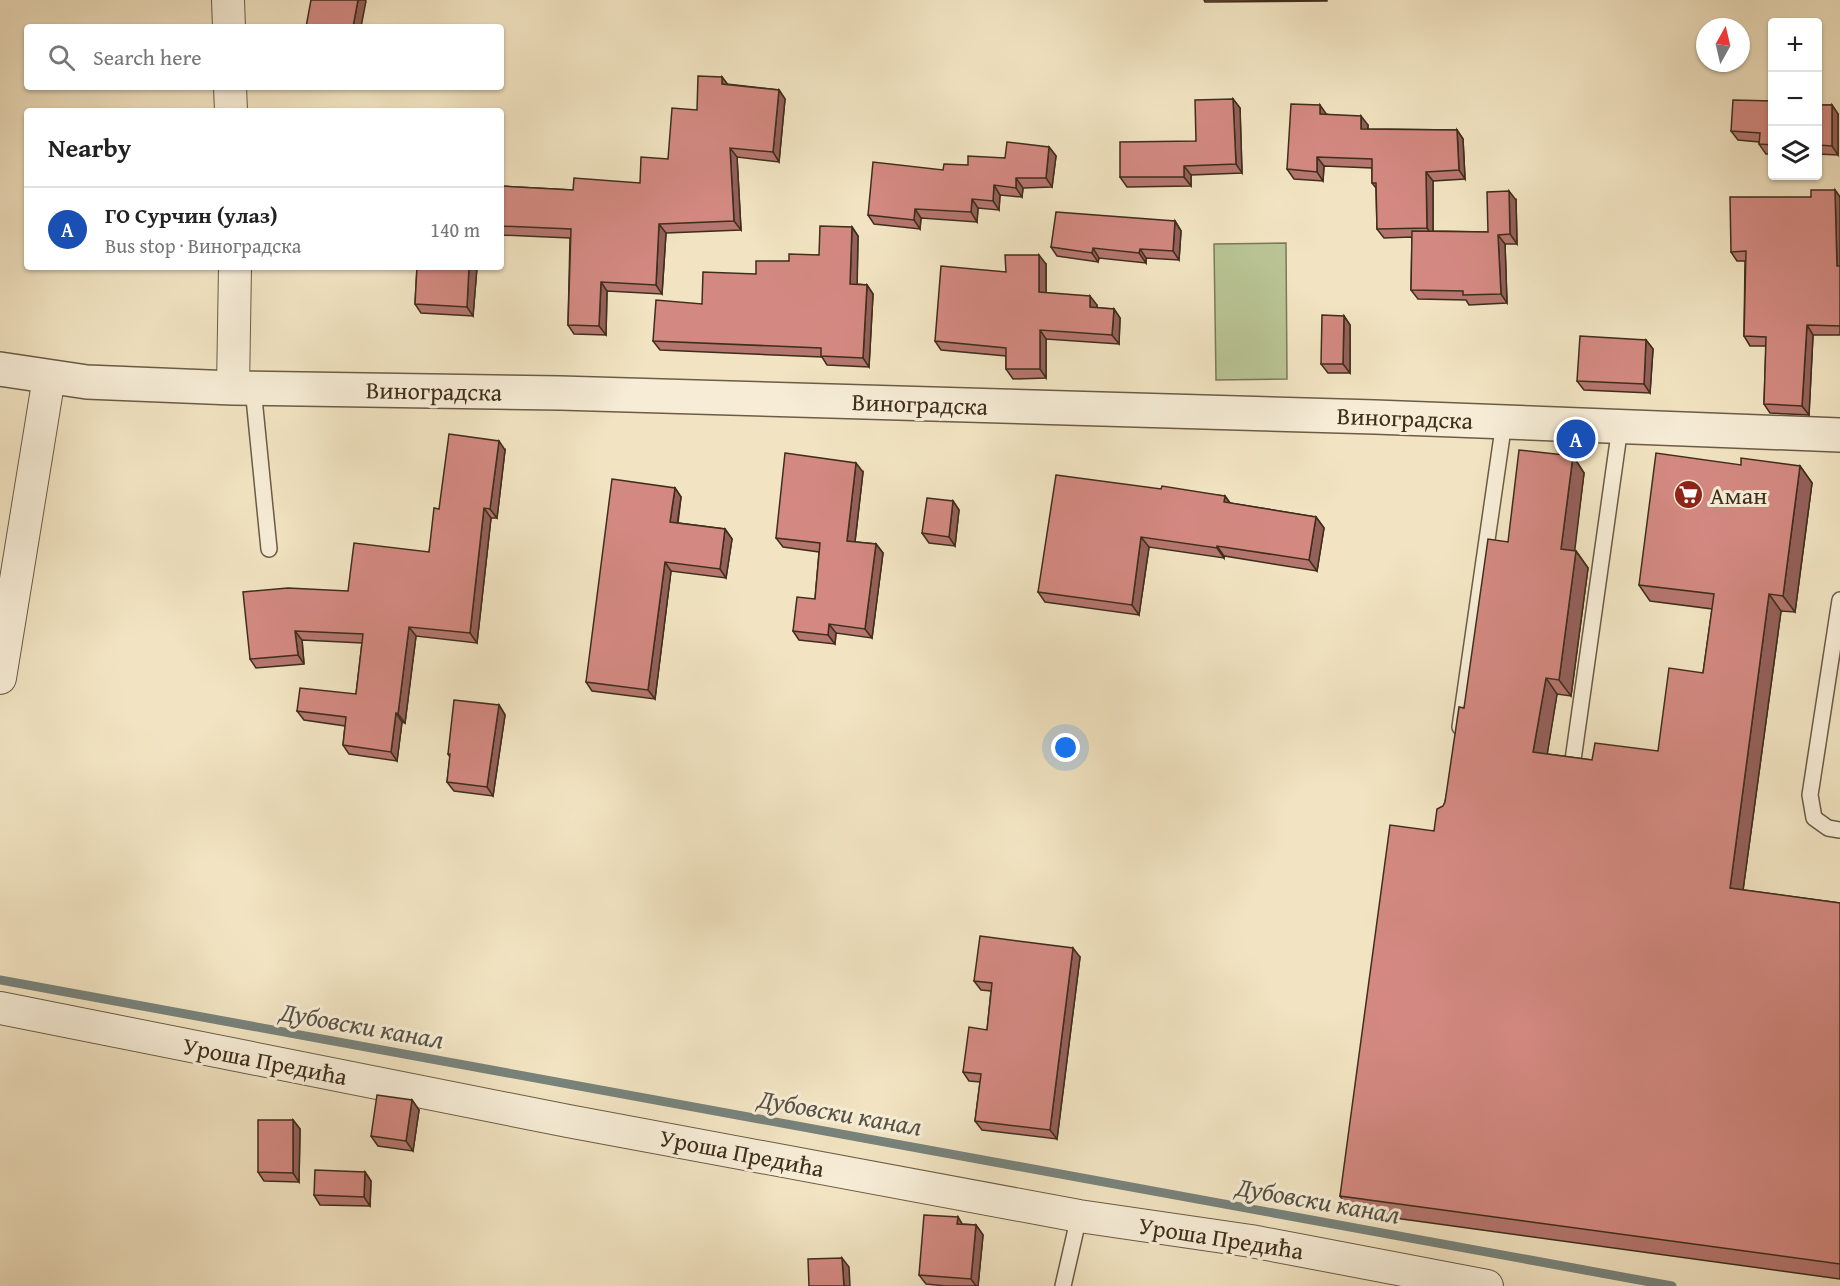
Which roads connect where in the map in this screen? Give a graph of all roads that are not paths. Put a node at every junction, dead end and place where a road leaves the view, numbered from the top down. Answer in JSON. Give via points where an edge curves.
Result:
{"nodes":[{"id":1,"x":228,"y":0,"type":"edge"},
{"id":2,"x":229,"y":24,"type":"edge"},
{"id":3,"x":230,"y":90,"type":"edge"},
{"id":4,"x":231,"y":108,"type":"edge"},
{"id":5,"x":235,"y":270,"type":"edge"},
{"id":6,"x":0,"y":369,"type":"edge"},
{"id":7,"x":50,"y":377,"type":"junction"},
{"id":8,"x":243,"y":388,"type":"junction"},
{"id":9,"x":1504,"y":422,"type":"junction"},
{"id":10,"x":1620,"y":427,"type":"junction"},
{"id":11,"x":1840,"y":435,"type":"edge"},
{"id":12,"x":269,"y":549,"type":"dead end"},
{"id":13,"x":1840,"y":600,"type":"edge"},
{"id":14,"x":0,"y":678,"type":"edge"},
{"id":15,"x":1457,"y":747,"type":"edge"},
{"id":16,"x":1573,"y":760,"type":"edge"},
{"id":17,"x":1840,"y":830,"type":"edge"},
{"id":18,"x":0,"y":1008,"type":"edge"},
{"id":19,"x":1079,"y":1216,"type":"junction"},
{"id":20,"x":1063,"y":1286,"type":"edge"},
{"id":21,"x":1487,"y":1286,"type":"edge"}],
"edges":[{"from":1,"to":2,"type":"street"},
{"from":3,"to":4,"type":"street"},
{"from":5,"to":8,"type":"street"},
{"from":6,"to":7,"type":"street","name":"Виноградска"},
{"from":7,"to":8,"type":"street","name":"Виноградска"},
{"from":7,"to":14,"type":"street"},
{"from":8,"to":9,"type":"street","name":"Виноградска","via":[[560,393]]},
{"from":8,"to":12,"type":"lane"},
{"from":9,"to":10,"type":"street","name":"Виноградска"},
{"from":9,"to":15,"type":"lane"},
{"from":10,"to":11,"type":"street","name":"Виноградска"},
{"from":10,"to":16,"type":"lane"},
{"from":13,"to":17,"type":"lane","via":[[1810,795],[1814,818],[1828,828]]},
{"from":18,"to":19,"type":"street","name":"Уроша Предића","via":[[568,1121]]},
{"from":19,"to":20,"type":"lane"},
{"from":19,"to":21,"type":"street","name":"Уроша Предића","via":[[1251,1241]]}]}
